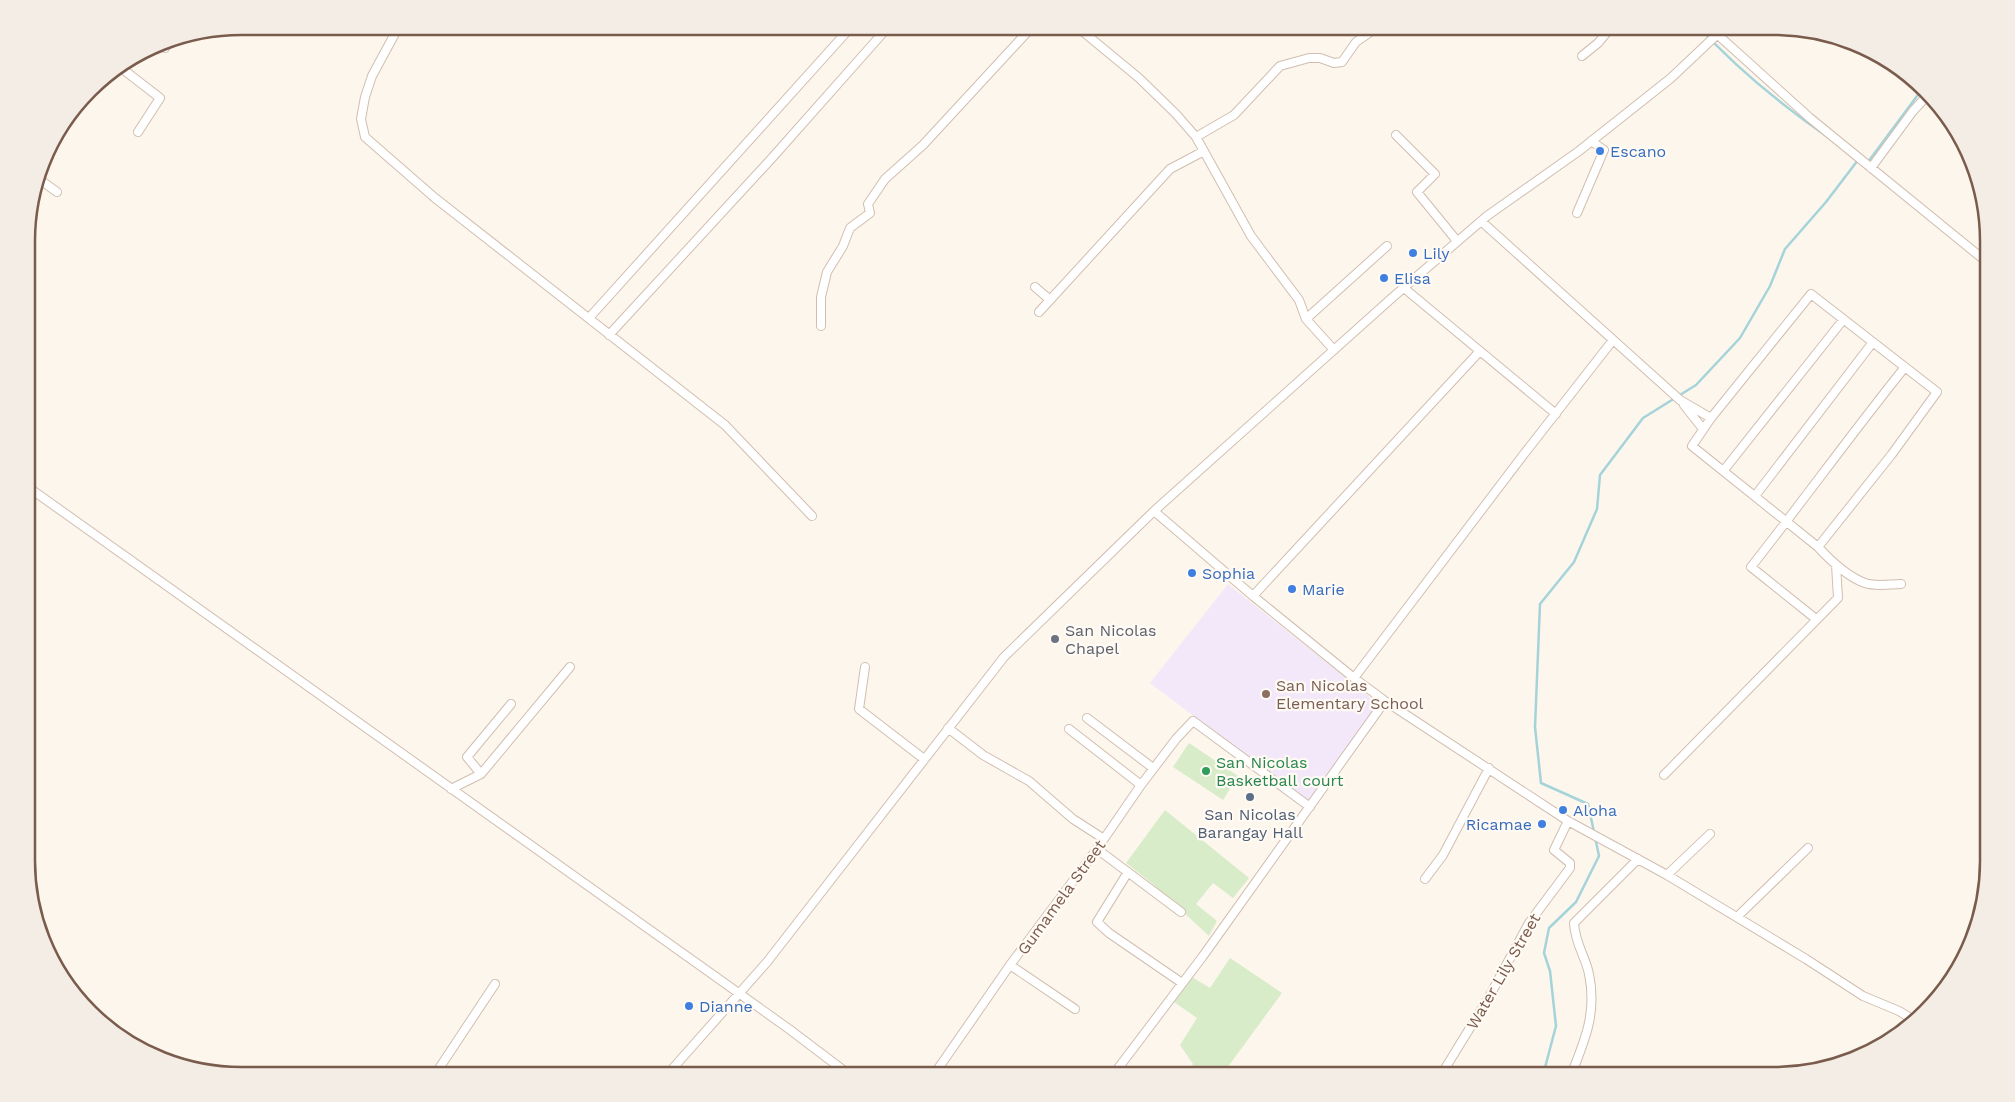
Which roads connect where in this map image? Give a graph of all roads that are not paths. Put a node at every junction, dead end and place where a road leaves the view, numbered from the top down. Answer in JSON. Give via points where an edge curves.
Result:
{"nodes":[{"id":1,"x":394,"y":35,"type":"edge"},
{"id":2,"x":844,"y":35,"type":"edge"},
{"id":3,"x":881,"y":35,"type":"edge"},
{"id":4,"x":1025,"y":35,"type":"edge"},
{"id":5,"x":1087,"y":35,"type":"edge"},
{"id":6,"x":1366,"y":35,"type":"edge"},
{"id":7,"x":1605,"y":35,"type":"edge"},
{"id":8,"x":1716,"y":35,"type":"joint"},
{"id":9,"x":1582,"y":56,"type":"dead end"},
{"id":10,"x":125,"y":71,"type":"edge"},
{"id":11,"x":1924,"y":99,"type":"edge"},
{"id":12,"x":138,"y":132,"type":"dead end"},
{"id":13,"x":1396,"y":135,"type":"dead end"},
{"id":14,"x":1196,"y":138,"type":"junction"},
{"id":15,"x":1591,"y":141,"type":"junction"},
{"id":16,"x":1204,"y":151,"type":"junction"},
{"id":17,"x":1871,"y":168,"type":"junction"},
{"id":18,"x":44,"y":183,"type":"edge"},
{"id":19,"x":57,"y":192,"type":"dead end"},
{"id":20,"x":1577,"y":213,"type":"dead end"},
{"id":21,"x":1481,"y":220,"type":"junction"},
{"id":22,"x":1457,"y":241,"type":"junction"},
{"id":23,"x":1387,"y":246,"type":"dead end"},
{"id":24,"x":1980,"y":257,"type":"edge"},
{"id":25,"x":1035,"y":287,"type":"dead end"},
{"id":26,"x":1404,"y":288,"type":"junction"},
{"id":27,"x":1050,"y":300,"type":"junction"},
{"id":28,"x":1039,"y":312,"type":"dead end"},
{"id":29,"x":589,"y":318,"type":"junction"},
{"id":30,"x":1306,"y":319,"type":"junction"},
{"id":31,"x":1843,"y":320,"type":"junction"},
{"id":32,"x":821,"y":326,"type":"dead end"},
{"id":33,"x":609,"y":335,"type":"junction"},
{"id":34,"x":1613,"y":340,"type":"junction"},
{"id":35,"x":1873,"y":342,"type":"junction"},
{"id":36,"x":1334,"y":350,"type":"junction"},
{"id":37,"x":1480,"y":351,"type":"junction"},
{"id":38,"x":1905,"y":367,"type":"junction"},
{"id":39,"x":1680,"y":400,"type":"junction"},
{"id":40,"x":1556,"y":414,"type":"junction"},
{"id":41,"x":1711,"y":418,"type":"junction"},
{"id":42,"x":1703,"y":429,"type":"junction"},
{"id":43,"x":1724,"y":470,"type":"junction"},
{"id":44,"x":35,"y":492,"type":"edge"},
{"id":45,"x":1755,"y":496,"type":"junction"},
{"id":46,"x":1154,"y":511,"type":"junction"},
{"id":47,"x":812,"y":516,"type":"dead end"},
{"id":48,"x":1787,"y":522,"type":"junction"},
{"id":49,"x":1818,"y":547,"type":"junction"},
{"id":50,"x":1836,"y":565,"type":"junction"},
{"id":51,"x":1902,"y":584,"type":"dead end"},
{"id":52,"x":1253,"y":596,"type":"junction"},
{"id":53,"x":1816,"y":619,"type":"junction"},
{"id":54,"x":570,"y":667,"type":"dead end"},
{"id":55,"x":865,"y":667,"type":"dead end"},
{"id":56,"x":1354,"y":678,"type":"junction"},
{"id":57,"x":1385,"y":701,"type":"junction"},
{"id":58,"x":511,"y":704,"type":"dead end"},
{"id":59,"x":1087,"y":718,"type":"dead end"},
{"id":60,"x":948,"y":728,"type":"junction"},
{"id":61,"x":1069,"y":729,"type":"dead end"},
{"id":62,"x":924,"y":759,"type":"junction"},
{"id":63,"x":1153,"y":768,"type":"junction"},
{"id":64,"x":1490,"y":768,"type":"junction"},
{"id":65,"x":480,"y":774,"type":"junction"},
{"id":66,"x":1664,"y":775,"type":"dead end"},
{"id":67,"x":1141,"y":785,"type":"junction"},
{"id":68,"x":451,"y":789,"type":"junction"},
{"id":69,"x":1310,"y":807,"type":"junction"},
{"id":70,"x":1568,"y":821,"type":"junction"},
{"id":71,"x":1710,"y":834,"type":"dead end"},
{"id":72,"x":1104,"y":839,"type":"junction"},
{"id":73,"x":1808,"y":848,"type":"dead end"},
{"id":74,"x":1097,"y":849,"type":"junction"},
{"id":75,"x":1638,"y":859,"type":"junction"},
{"id":76,"x":1128,"y":872,"type":"junction"},
{"id":77,"x":1667,"y":875,"type":"junction"},
{"id":78,"x":1425,"y":879,"type":"dead end"},
{"id":79,"x":1181,"y":912,"type":"dead end"},
{"id":80,"x":1737,"y":917,"type":"junction"},
{"id":81,"x":1010,"y":966,"type":"junction"},
{"id":82,"x":1182,"y":983,"type":"junction"},
{"id":83,"x":495,"y":984,"type":"dead end"},
{"id":84,"x":740,"y":995,"type":"junction"},
{"id":85,"x":1075,"y":1009,"type":"dead end"},
{"id":86,"x":1909,"y":1017,"type":"edge"},
{"id":87,"x":440,"y":1067,"type":"edge"},
{"id":88,"x":674,"y":1067,"type":"edge"},
{"id":89,"x":839,"y":1067,"type":"edge"},
{"id":90,"x":939,"y":1067,"type":"edge"},
{"id":91,"x":1120,"y":1067,"type":"edge"},
{"id":92,"x":1446,"y":1067,"type":"edge"},
{"id":93,"x":1574,"y":1067,"type":"edge"}],
"edges":[{"from":1,"to":29,"type":"street","via":[[372,76],[365,97],[361,119],[365,137],[435,198]]},
{"from":2,"to":29,"type":"street"},
{"from":3,"to":33,"type":"street"},
{"from":4,"to":32,"type":"street","via":[[923,145],[885,179],[868,204],[870,214],[850,228],[827,272],[821,297]]},
{"from":5,"to":14,"type":"street","via":[[1139,78]]},
{"from":6,"to":14,"type":"street","via":[[1356,42],[1342,62],[1309,58],[1280,66],[1234,115]]},
{"from":7,"to":9,"type":"street"},
{"from":8,"to":15,"type":"street","via":[[1671,78]]},
{"from":8,"to":17,"type":"street"},
{"from":10,"to":12,"type":"street","via":[[160,98]]},
{"from":11,"to":17,"type":"street"},
{"from":13,"to":22,"type":"street","via":[[1435,174],[1417,192]]},
{"from":14,"to":16,"type":"street"},
{"from":15,"to":20,"type":"street","via":[[1604,150]]},
{"from":15,"to":21,"type":"street"},
{"from":16,"to":27,"type":"street","via":[[1170,169]]},
{"from":16,"to":30,"type":"street","via":[[1251,236],[1299,300]]},
{"from":17,"to":24,"type":"street"},
{"from":18,"to":19,"type":"street"},
{"from":21,"to":22,"type":"street"},
{"from":21,"to":34,"type":"street"},
{"from":22,"to":26,"type":"street"},
{"from":23,"to":30,"type":"street"},
{"from":25,"to":27,"type":"street"},
{"from":26,"to":36,"type":"street"},
{"from":26,"to":37,"type":"street"},
{"from":27,"to":28,"type":"street"},
{"from":29,"to":33,"type":"street"},
{"from":30,"to":36,"type":"street"},
{"from":31,"to":35,"type":"street"},
{"from":31,"to":41,"type":"street","via":[[1811,294]]},
{"from":31,"to":43,"type":"street"},
{"from":33,"to":47,"type":"street","via":[[725,425]]},
{"from":34,"to":39,"type":"street"},
{"from":34,"to":40,"type":"street"},
{"from":35,"to":38,"type":"street"},
{"from":35,"to":45,"type":"street"},
{"from":36,"to":46,"type":"street"},
{"from":37,"to":40,"type":"street"},
{"from":37,"to":52,"type":"street"},
{"from":38,"to":48,"type":"street"},
{"from":38,"to":49,"type":"street","via":[[1937,392]]},
{"from":39,"to":41,"type":"street"},
{"from":39,"to":42,"type":"street"},
{"from":40,"to":56,"type":"street"},
{"from":41,"to":42,"type":"street"},
{"from":42,"to":43,"type":"street","via":[[1692,446]]},
{"from":43,"to":45,"type":"street"},
{"from":44,"to":68,"type":"street"},
{"from":45,"to":48,"type":"street"},
{"from":46,"to":52,"type":"street"},
{"from":46,"to":60,"type":"street","via":[[1004,657]]},
{"from":48,"to":49,"type":"street"},
{"from":48,"to":53,"type":"street","via":[[1751,567]]},
{"from":49,"to":50,"type":"street"},
{"from":50,"to":51,"type":"street","via":[[1865,583]]},
{"from":50,"to":53,"type":"street","via":[[1838,598]]},
{"from":52,"to":56,"type":"street"},
{"from":53,"to":66,"type":"street"},
{"from":54,"to":65,"type":"street"},
{"from":55,"to":62,"type":"street","via":[[859,709]]},
{"from":56,"to":57,"type":"street"},
{"from":57,"to":64,"type":"street"},
{"from":57,"to":69,"type":"street"},
{"from":58,"to":65,"type":"street","via":[[467,757]]},
{"from":59,"to":63,"type":"street"},
{"from":60,"to":62,"type":"street"},
{"from":60,"to":72,"type":"street","via":[[983,755],[1029,781],[1074,819]]},
{"from":61,"to":67,"type":"street"},
{"from":62,"to":84,"type":"street"},
{"from":63,"to":67,"type":"street","name":"Gumamela Street"},
{"from":63,"to":69,"type":"street","name":"Gumamela Street","via":[[1193,721]]},
{"from":64,"to":70,"type":"street"},
{"from":64,"to":78,"type":"street","via":[[1443,855]]},
{"from":65,"to":68,"type":"street"},
{"from":67,"to":72,"type":"street","name":"Gumamela Street"},
{"from":68,"to":84,"type":"street"},
{"from":69,"to":82,"type":"street"},
{"from":70,"to":75,"type":"street"},
{"from":70,"to":92,"type":"street","name":"Water Lily Street","via":[[1554,850],[1570,863],[1570,868],[1529,923]]},
{"from":71,"to":77,"type":"street"},
{"from":72,"to":74,"type":"street","name":"Gumamela Street"},
{"from":73,"to":80,"type":"street"},
{"from":74,"to":76,"type":"street"},
{"from":74,"to":81,"type":"street","name":"Gumamela Street"},
{"from":75,"to":77,"type":"street"},
{"from":75,"to":93,"type":"street","via":[[1574,923],[1575,937],[1589,973],[1592,997],[1591,1020]]},
{"from":76,"to":79,"type":"street"},
{"from":76,"to":82,"type":"street","via":[[1097,922]]},
{"from":77,"to":80,"type":"street"},
{"from":80,"to":86,"type":"street","via":[[1863,996]]},
{"from":81,"to":85,"type":"street"},
{"from":81,"to":90,"type":"street","name":"Gumamela Street"},
{"from":82,"to":91,"type":"street"},
{"from":83,"to":87,"type":"street"},
{"from":84,"to":88,"type":"street"},
{"from":84,"to":89,"type":"street"}]}
